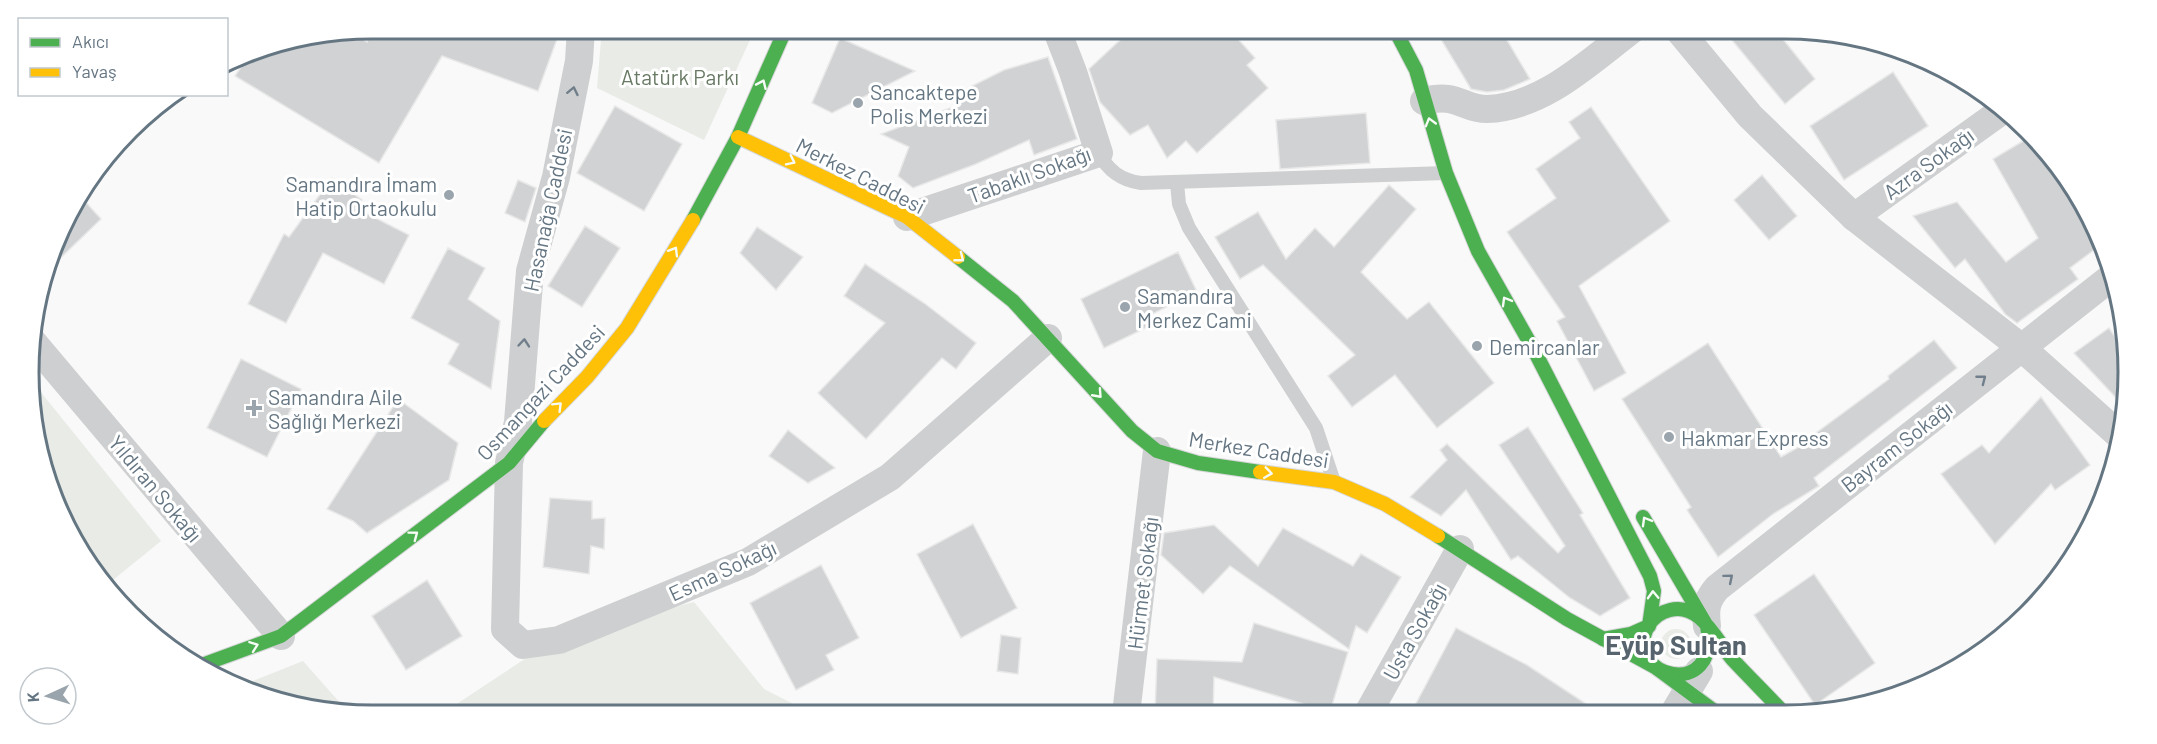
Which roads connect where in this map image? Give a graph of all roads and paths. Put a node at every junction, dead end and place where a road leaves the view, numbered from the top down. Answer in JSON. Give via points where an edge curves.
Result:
{"nodes":[{"id":1,"x":580,"y":39,"type":"edge"},
{"id":2,"x":781,"y":39,"type":"edge"},
{"id":3,"x":1060,"y":39,"type":"edge"},
{"id":4,"x":1400,"y":39,"type":"edge"},
{"id":5,"x":1619,"y":39,"type":"edge"},
{"id":6,"x":1686,"y":39,"type":"edge"},
{"id":7,"x":1424,"y":102,"type":"junction"},
{"id":8,"x":1996,"y":115,"type":"edge"},
{"id":9,"x":738,"y":137,"type":"junction"},
{"id":10,"x":1099,"y":153,"type":"junction"},
{"id":11,"x":1446,"y":173,"type":"junction"},
{"id":12,"x":1177,"y":183,"type":"junction"},
{"id":13,"x":1854,"y":217,"type":"junction"},
{"id":14,"x":907,"y":218,"type":"junction"},
{"id":15,"x":2106,"y":282,"type":"edge"},
{"id":16,"x":1048,"y":338,"type":"junction"},
{"id":17,"x":2022,"y":348,"type":"junction"},
{"id":18,"x":40,"y":350,"type":"edge"},
{"id":19,"x":1535,"y":352,"type":"junction"},
{"id":20,"x":2113,"y":430,"type":"edge"},
{"id":21,"x":1599,"y":445,"type":"dead end"},
{"id":22,"x":1157,"y":451,"type":"junction"},
{"id":23,"x":509,"y":463,"type":"junction"},
{"id":24,"x":1334,"y":482,"type":"junction"},
{"id":25,"x":1634,"y":500,"type":"dead end"},
{"id":26,"x":1460,"y":549,"type":"junction"},
{"id":27,"x":1649,"y":626,"type":"junction"},
{"id":28,"x":1707,"y":626,"type":"junction"},
{"id":29,"x":281,"y":636,"type":"junction"},
{"id":30,"x":1603,"y":639,"type":"junction"},
{"id":31,"x":210,"y":663,"type":"edge"},
{"id":32,"x":1704,"y":663,"type":"junction"},
{"id":33,"x":1655,"y":667,"type":"junction"},
{"id":34,"x":1127,"y":705,"type":"edge"},
{"id":35,"x":1372,"y":705,"type":"edge"},
{"id":36,"x":1677,"y":705,"type":"edge"},
{"id":37,"x":1776,"y":705,"type":"edge"}],
"edges":[{"from":23,"to":1,"type":"street","name":"Hasanağa Caddesi","one_way":true,"via":[[518,422],[530,271],[556,177]]},
{"from":9,"to":2,"type":"main road","name":"Osmangazi Caddesi","one_way":true},
{"from":3,"to":10,"type":"street","name":"Tabaklı Sokağı"},
{"from":4,"to":7,"type":"main road","via":[[1416,70]]},
{"from":5,"to":7,"type":"street","via":[[1556,86],[1523,102],[1483,109],[1450,98]]},
{"from":6,"to":13,"type":"street","via":[[1750,116]]},
{"from":11,"to":7,"type":"main road","one_way":true},
{"from":8,"to":13,"type":"street","name":"Azra Sokağı"},
{"from":9,"to":14,"type":"main road","name":"Merkez Caddesi","one_way":true},
{"from":23,"to":9,"type":"main road","name":"Osmangazi Caddesi","one_way":true,"via":[[627,328],[695,217]]},
{"from":10,"to":12,"type":"lane","via":[[1110,170],[1129,181]]},
{"from":10,"to":14,"type":"street","name":"Tabaklı Sokağı"},
{"from":11,"to":12,"type":"lane"},
{"from":19,"to":11,"type":"main road","one_way":true,"via":[[1478,251]]},
{"from":12,"to":24,"type":"lane","via":[[1179,204],[1189,228],[1316,428]]},
{"from":13,"to":17,"type":"street"},
{"from":14,"to":16,"type":"main road","name":"Merkez Caddesi","one_way":true,"via":[[1013,301]]},
{"from":15,"to":17,"type":"street","name":"Bayram Sokağı"},
{"from":16,"to":22,"type":"main road","name":"Merkez Caddesi","one_way":true,"via":[[1132,431]]},
{"from":16,"to":23,"type":"street","name":"Esma Sokağı","via":[[890,477],[748,562],[560,640],[523,645],[506,629]]},
{"from":17,"to":20,"type":"street"},
{"from":28,"to":17,"type":"street","name":"Bayram Sokağı","one_way":true,"via":[[1705,610],[1717,588]]},
{"from":18,"to":29,"type":"street","name":"Yıldıran Sokağı"},
{"from":19,"to":21,"type":"main road"},
{"from":27,"to":19,"type":"main road","one_way":true,"via":[[1654,591],[1650,576]]},
{"from":22,"to":24,"type":"main road","name":"Merkez Caddesi","one_way":true,"via":[[1198,463]]},
{"from":22,"to":34,"type":"street","name":"Hürmet Sokağı"},
{"from":29,"to":23,"type":"main road","name":"Osmangazi Caddesi","one_way":true},
{"from":24,"to":26,"type":"main road","name":"Merkez Caddesi","via":[[1385,504]]},
{"from":28,"to":25,"type":"main road","one_way":true},
{"from":26,"to":30,"type":"main road","name":"Merkez Caddesi"},
{"from":26,"to":35,"type":"street","name":"Usta Sokağı"},
{"from":27,"to":28,"type":"main road","via":[[1656,617],[1675,609],[1694,613]]},
{"from":27,"to":30,"type":"main road"},
{"from":27,"to":33,"type":"main road","via":[[1645,648]]},
{"from":28,"to":32,"type":"main road","via":[[1711,645]]},
{"from":28,"to":37,"type":"main road"},
{"from":31,"to":29,"type":"main road","name":"Osmangazi Caddesi","one_way":true},
{"from":30,"to":33,"type":"main road","name":"Merkez Caddesi"},
{"from":32,"to":33,"type":"main road","via":[[1696,670],[1675,676]]},
{"from":32,"to":36,"type":"street"},
{"from":33,"to":36,"type":"street"}]}
